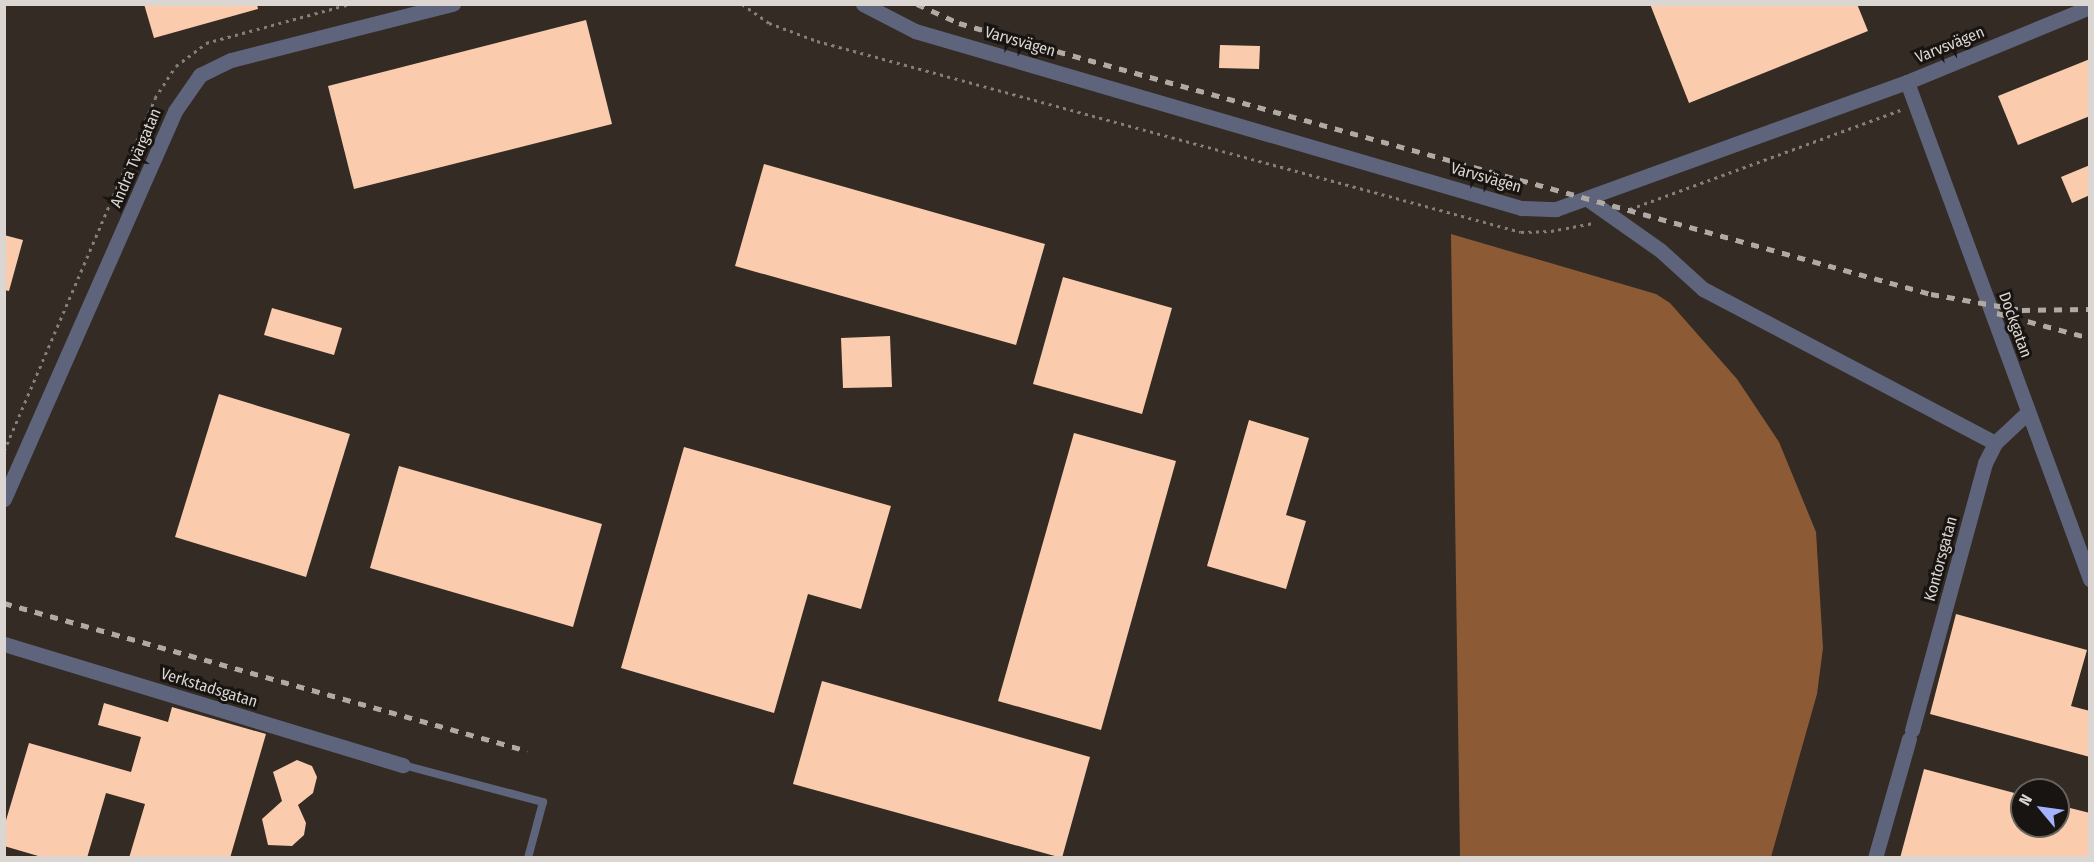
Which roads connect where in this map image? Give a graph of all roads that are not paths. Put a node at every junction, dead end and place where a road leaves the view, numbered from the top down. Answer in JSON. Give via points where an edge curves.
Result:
{"nodes":[{"id":1,"x":453,"y":4,"type":"edge"},
{"id":2,"x":863,"y":4,"type":"edge"},
{"id":3,"x":2090,"y":7,"type":"edge"},
{"id":4,"x":1907,"y":82,"type":"junction"},
{"id":5,"x":1589,"y":200,"type":"junction"},
{"id":6,"x":2028,"y":412,"type":"junction"},
{"id":7,"x":1995,"y":444,"type":"junction"},
{"id":8,"x":4,"y":499,"type":"edge"},
{"id":9,"x":2090,"y":579,"type":"edge"},
{"id":10,"x":4,"y":644,"type":"edge"},
{"id":11,"x":403,"y":765,"type":"joint"},
{"id":12,"x":528,"y":858,"type":"edge"},
{"id":13,"x":1875,"y":858,"type":"edge"}],
"edges":[{"from":1,"to":8,"type":"street","name":"Andra Tvärgatan","via":[[231,60],[200,75],[175,111]]},
{"from":2,"to":5,"type":"street","name":"Varvsvägen","via":[[915,30],[1521,208],[1556,209]]},
{"from":3,"to":4,"type":"street","name":"Varvsvägen"},
{"from":4,"to":5,"type":"street","name":"Varvsvägen"},
{"from":4,"to":6,"type":"street","name":"Dockgatan"},
{"from":5,"to":7,"type":"street","via":[[1660,249],[1703,289]]},
{"from":6,"to":7,"type":"street","name":"Kontorsgatan"},
{"from":6,"to":9,"type":"street","name":"Dockgatan"},
{"from":7,"to":13,"type":"street","name":"Kontorsgatan","via":[[1986,464]]},
{"from":10,"to":11,"type":"street","name":"Verkstadsgatan"},
{"from":11,"to":12,"type":"lane","via":[[543,802]]}]}
